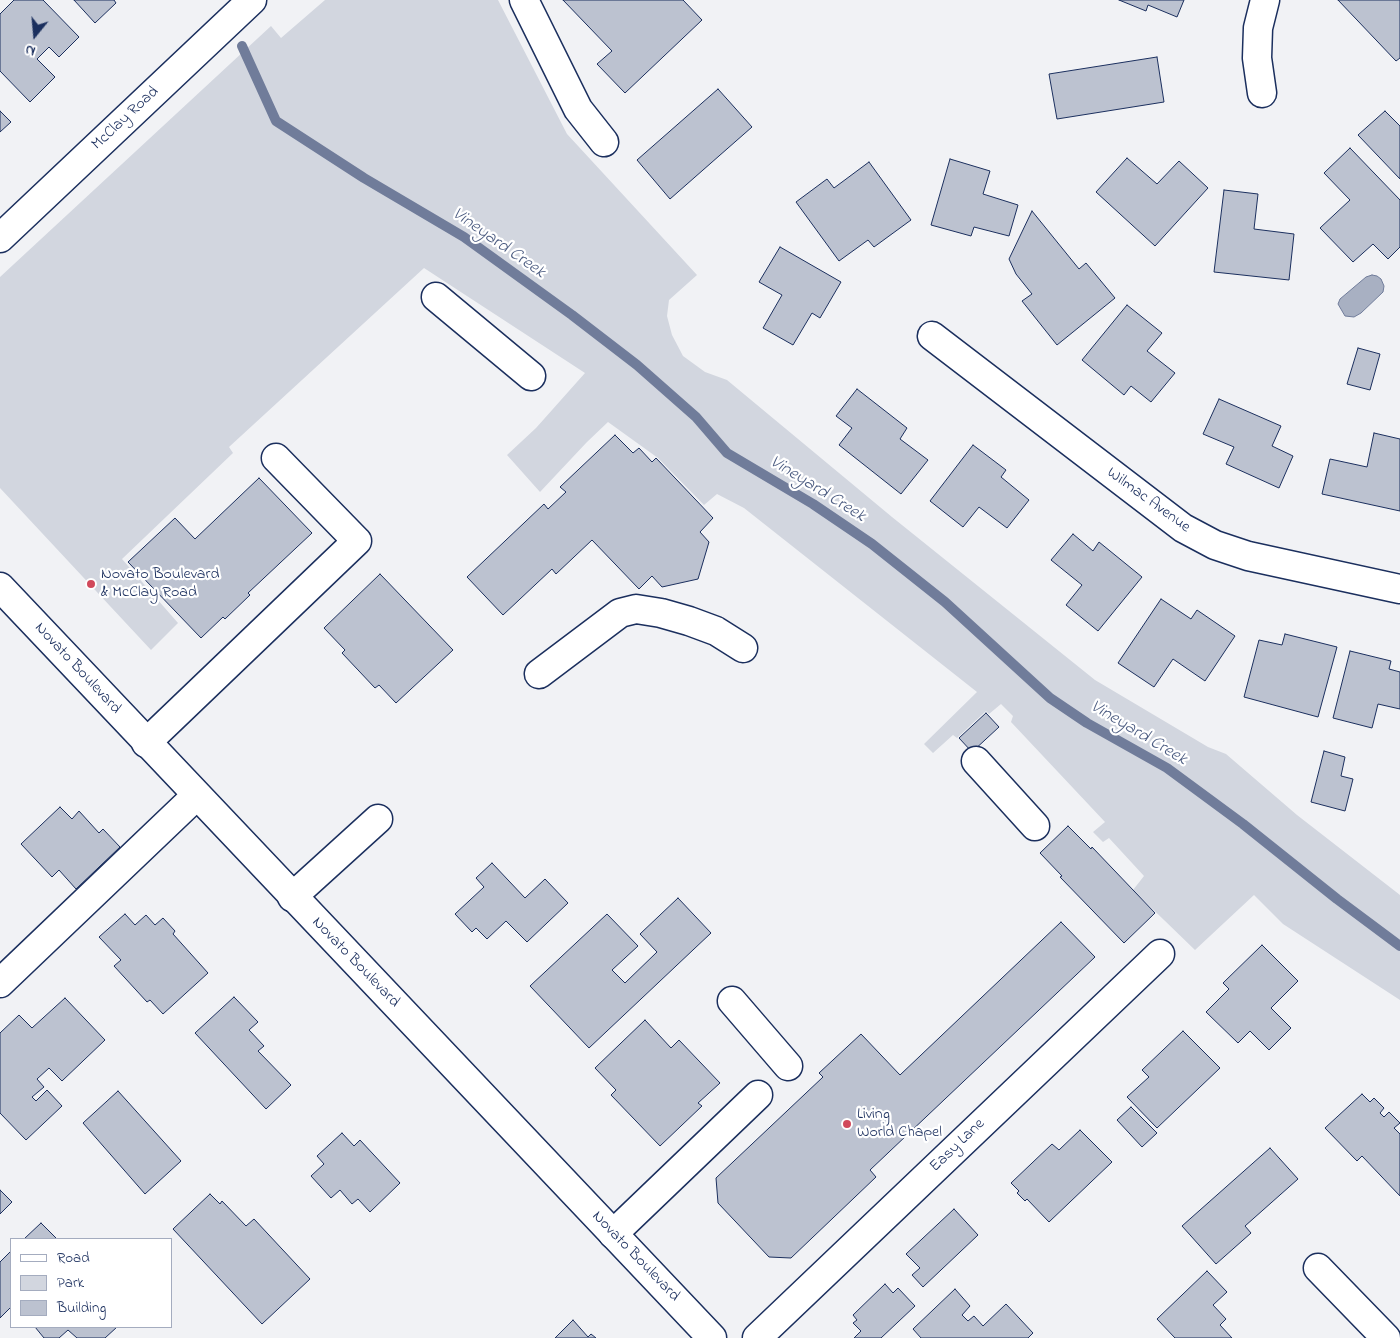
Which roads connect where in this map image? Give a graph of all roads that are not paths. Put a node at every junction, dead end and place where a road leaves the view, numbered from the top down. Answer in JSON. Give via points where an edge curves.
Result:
{"nodes":[{"id":1,"x":252,"y":0,"type":"edge"},
{"id":2,"x":524,"y":0,"type":"edge"},
{"id":3,"x":1265,"y":0,"type":"edge"},
{"id":4,"x":1262,"y":93,"type":"dead end"},
{"id":5,"x":604,"y":142,"type":"dead end"},
{"id":6,"x":0,"y":238,"type":"edge"},
{"id":7,"x":436,"y":298,"type":"dead end"},
{"id":8,"x":932,"y":336,"type":"dead end"},
{"id":9,"x":530,"y":376,"type":"dead end"},
{"id":10,"x":276,"y":458,"type":"dead end"},
{"id":11,"x":0,"y":587,"type":"edge"},
{"id":12,"x":1400,"y":589,"type":"edge"},
{"id":13,"x":743,"y":648,"type":"dead end"},
{"id":14,"x":539,"y":674,"type":"dead end"},
{"id":15,"x":146,"y":743,"type":"junction"},
{"id":16,"x":976,"y":761,"type":"dead end"},
{"id":17,"x":196,"y":796,"type":"junction"},
{"id":18,"x":378,"y":819,"type":"dead end"},
{"id":19,"x":1036,"y":826,"type":"dead end"},
{"id":20,"x":292,"y":897,"type":"junction"},
{"id":21,"x":1160,"y":954,"type":"dead end"},
{"id":22,"x":0,"y":983,"type":"edge"},
{"id":23,"x":732,"y":1001,"type":"dead end"},
{"id":24,"x":788,"y":1066,"type":"dead end"},
{"id":25,"x":758,"y":1095,"type":"dead end"},
{"id":26,"x":613,"y":1234,"type":"junction"},
{"id":27,"x":1318,"y":1268,"type":"dead end"},
{"id":28,"x":712,"y":1338,"type":"edge"},
{"id":29,"x":757,"y":1338,"type":"edge"},
{"id":30,"x":1386,"y":1338,"type":"edge"}],
"edges":[{"from":1,"to":6,"type":"street","name":"McClay Road"},
{"from":2,"to":5,"type":"street","via":[[578,109]]},
{"from":3,"to":4,"type":"street","via":[[1258,28],[1257,58]]},
{"from":7,"to":9,"type":"street"},
{"from":8,"to":12,"type":"street","name":"Wilmac Avenue","via":[[1182,528],[1215,545],[1248,556]]},
{"from":10,"to":15,"type":"street","via":[[357,541]]},
{"from":11,"to":15,"type":"street","name":"Novato Boulevard"},
{"from":13,"to":14,"type":"street","via":[[716,631],[689,621],[636,609],[620,613]]},
{"from":15,"to":17,"type":"street","name":"Novato Boulevard"},
{"from":16,"to":19,"type":"street"},
{"from":17,"to":20,"type":"street","name":"Novato Boulevard"},
{"from":17,"to":22,"type":"street"},
{"from":18,"to":20,"type":"street"},
{"from":20,"to":26,"type":"street","name":"Novato Boulevard"},
{"from":21,"to":29,"type":"street","name":"Easy Lane"},
{"from":23,"to":24,"type":"street"},
{"from":25,"to":26,"type":"street"},
{"from":26,"to":28,"type":"street","name":"Novato Boulevard"},
{"from":27,"to":30,"type":"street"}]}
